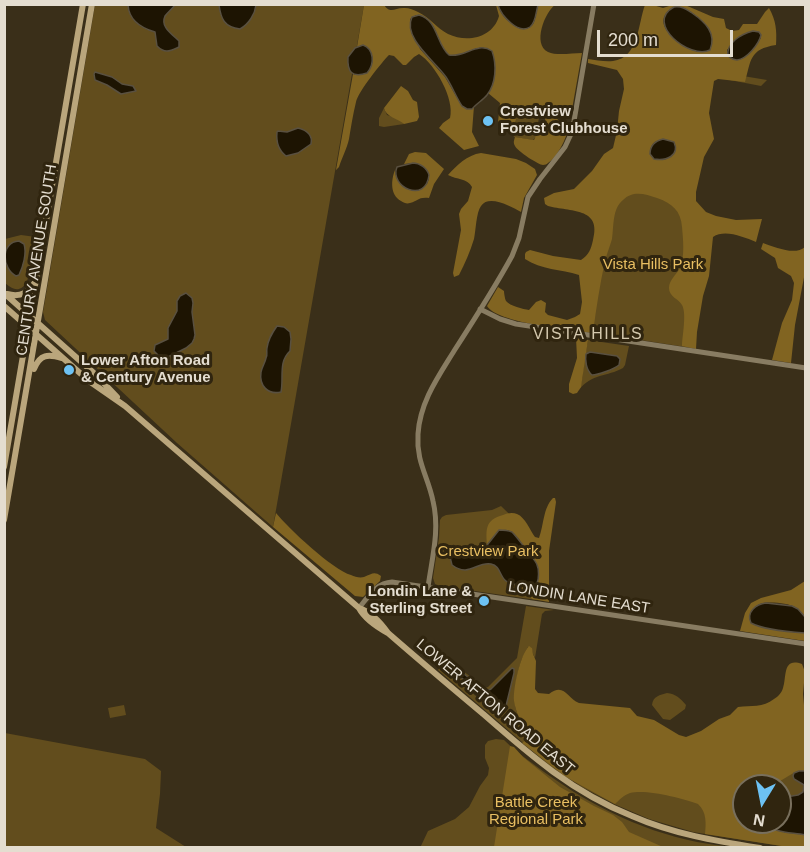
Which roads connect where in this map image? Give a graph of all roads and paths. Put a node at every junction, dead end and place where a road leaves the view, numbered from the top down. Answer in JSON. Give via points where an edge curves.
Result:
{"nodes":[{"id":1,"x":83,"y":4,"type":"edge"},
{"id":2,"x":92,"y":4,"type":"edge"},
{"id":3,"x":594,"y":4,"type":"edge"},
{"id":4,"x":36,"y":281,"type":"junction"},
{"id":5,"x":4,"y":293,"type":"edge"},
{"id":6,"x":4,"y":306,"type":"edge"},
{"id":7,"x":480,"y":309,"type":"junction"},
{"id":8,"x":30,"y":316,"type":"junction"},
{"id":9,"x":39,"y":323,"type":"junction"},
{"id":10,"x":28,"y":328,"type":"junction"},
{"id":11,"x":37,"y":335,"type":"junction"},
{"id":12,"x":64,"y":359,"type":"junction"},
{"id":13,"x":806,"y":368,"type":"edge"},
{"id":14,"x":29,"y":380,"type":"junction"},
{"id":15,"x":125,"y":406,"type":"junction"},
{"id":16,"x":4,"y":467,"type":"edge"},
{"id":17,"x":4,"y":520,"type":"edge"},
{"id":18,"x":428,"y":587,"type":"junction"},
{"id":19,"x":359,"y":608,"type":"junction"},
{"id":20,"x":806,"y":644,"type":"edge"},
{"id":21,"x":760,"y":848,"type":"edge"}],
"edges":[{"from":1,"to":4,"type":"main road","name":"CENTURY AVENUE SOUTH"},
{"from":2,"to":9,"type":"main road","name":"CENTURY AVENUE SOUTH"},
{"from":3,"to":7,"type":"street","via":[[570,137],[530,194],[515,249]]},
{"from":4,"to":5,"type":"main road","via":[[22,295]]},
{"from":4,"to":8,"type":"main road","name":"CENTURY AVENUE SOUTH"},
{"from":5,"to":8,"type":"main road","name":"LOWER AFTON ROAD EAST"},
{"from":6,"to":10,"type":"main road","name":"LOWER AFTON ROAD EAST"},
{"from":7,"to":13,"type":"street","via":[[517,325]]},
{"from":7,"to":18,"type":"street","via":[[429,393],[419,424],[420,461],[436,519]]},
{"from":8,"to":9,"type":"main road","name":"LOWER AFTON ROAD EAST"},
{"from":8,"to":10,"type":"main road","name":"CENTURY AVENUE SOUTH"},
{"from":9,"to":11,"type":"main road","name":"CENTURY AVENUE SOUTH"},
{"from":9,"to":15,"type":"main road","name":"LOWER AFTON ROAD EAST"},
{"from":10,"to":11,"type":"main road","name":"LOWER AFTON ROAD EAST"},
{"from":10,"to":16,"type":"main road","name":"CENTURY AVENUE SOUTH"},
{"from":11,"to":12,"type":"main road","name":"LOWER AFTON ROAD EAST"},
{"from":11,"to":14,"type":"main road","name":"CENTURY AVENUE SOUTH"},
{"from":12,"to":14,"type":"main road","via":[[52,355],[40,358]]},
{"from":12,"to":15,"type":"main road","name":"LOWER AFTON ROAD EAST"},
{"from":14,"to":17,"type":"main road","name":"CENTURY AVENUE SOUTH"},
{"from":15,"to":19,"type":"main road","name":"LOWER AFTON ROAD EAST"},
{"from":18,"to":19,"type":"street","name":"LONDIN LANE EAST","via":[[385,583]]},
{"from":18,"to":20,"type":"street","name":"LONDIN LANE EAST"},
{"from":19,"to":21,"type":"main road","name":"LOWER AFTON ROAD EAST","via":[[531,756],[578,789],[669,830]]}]}
